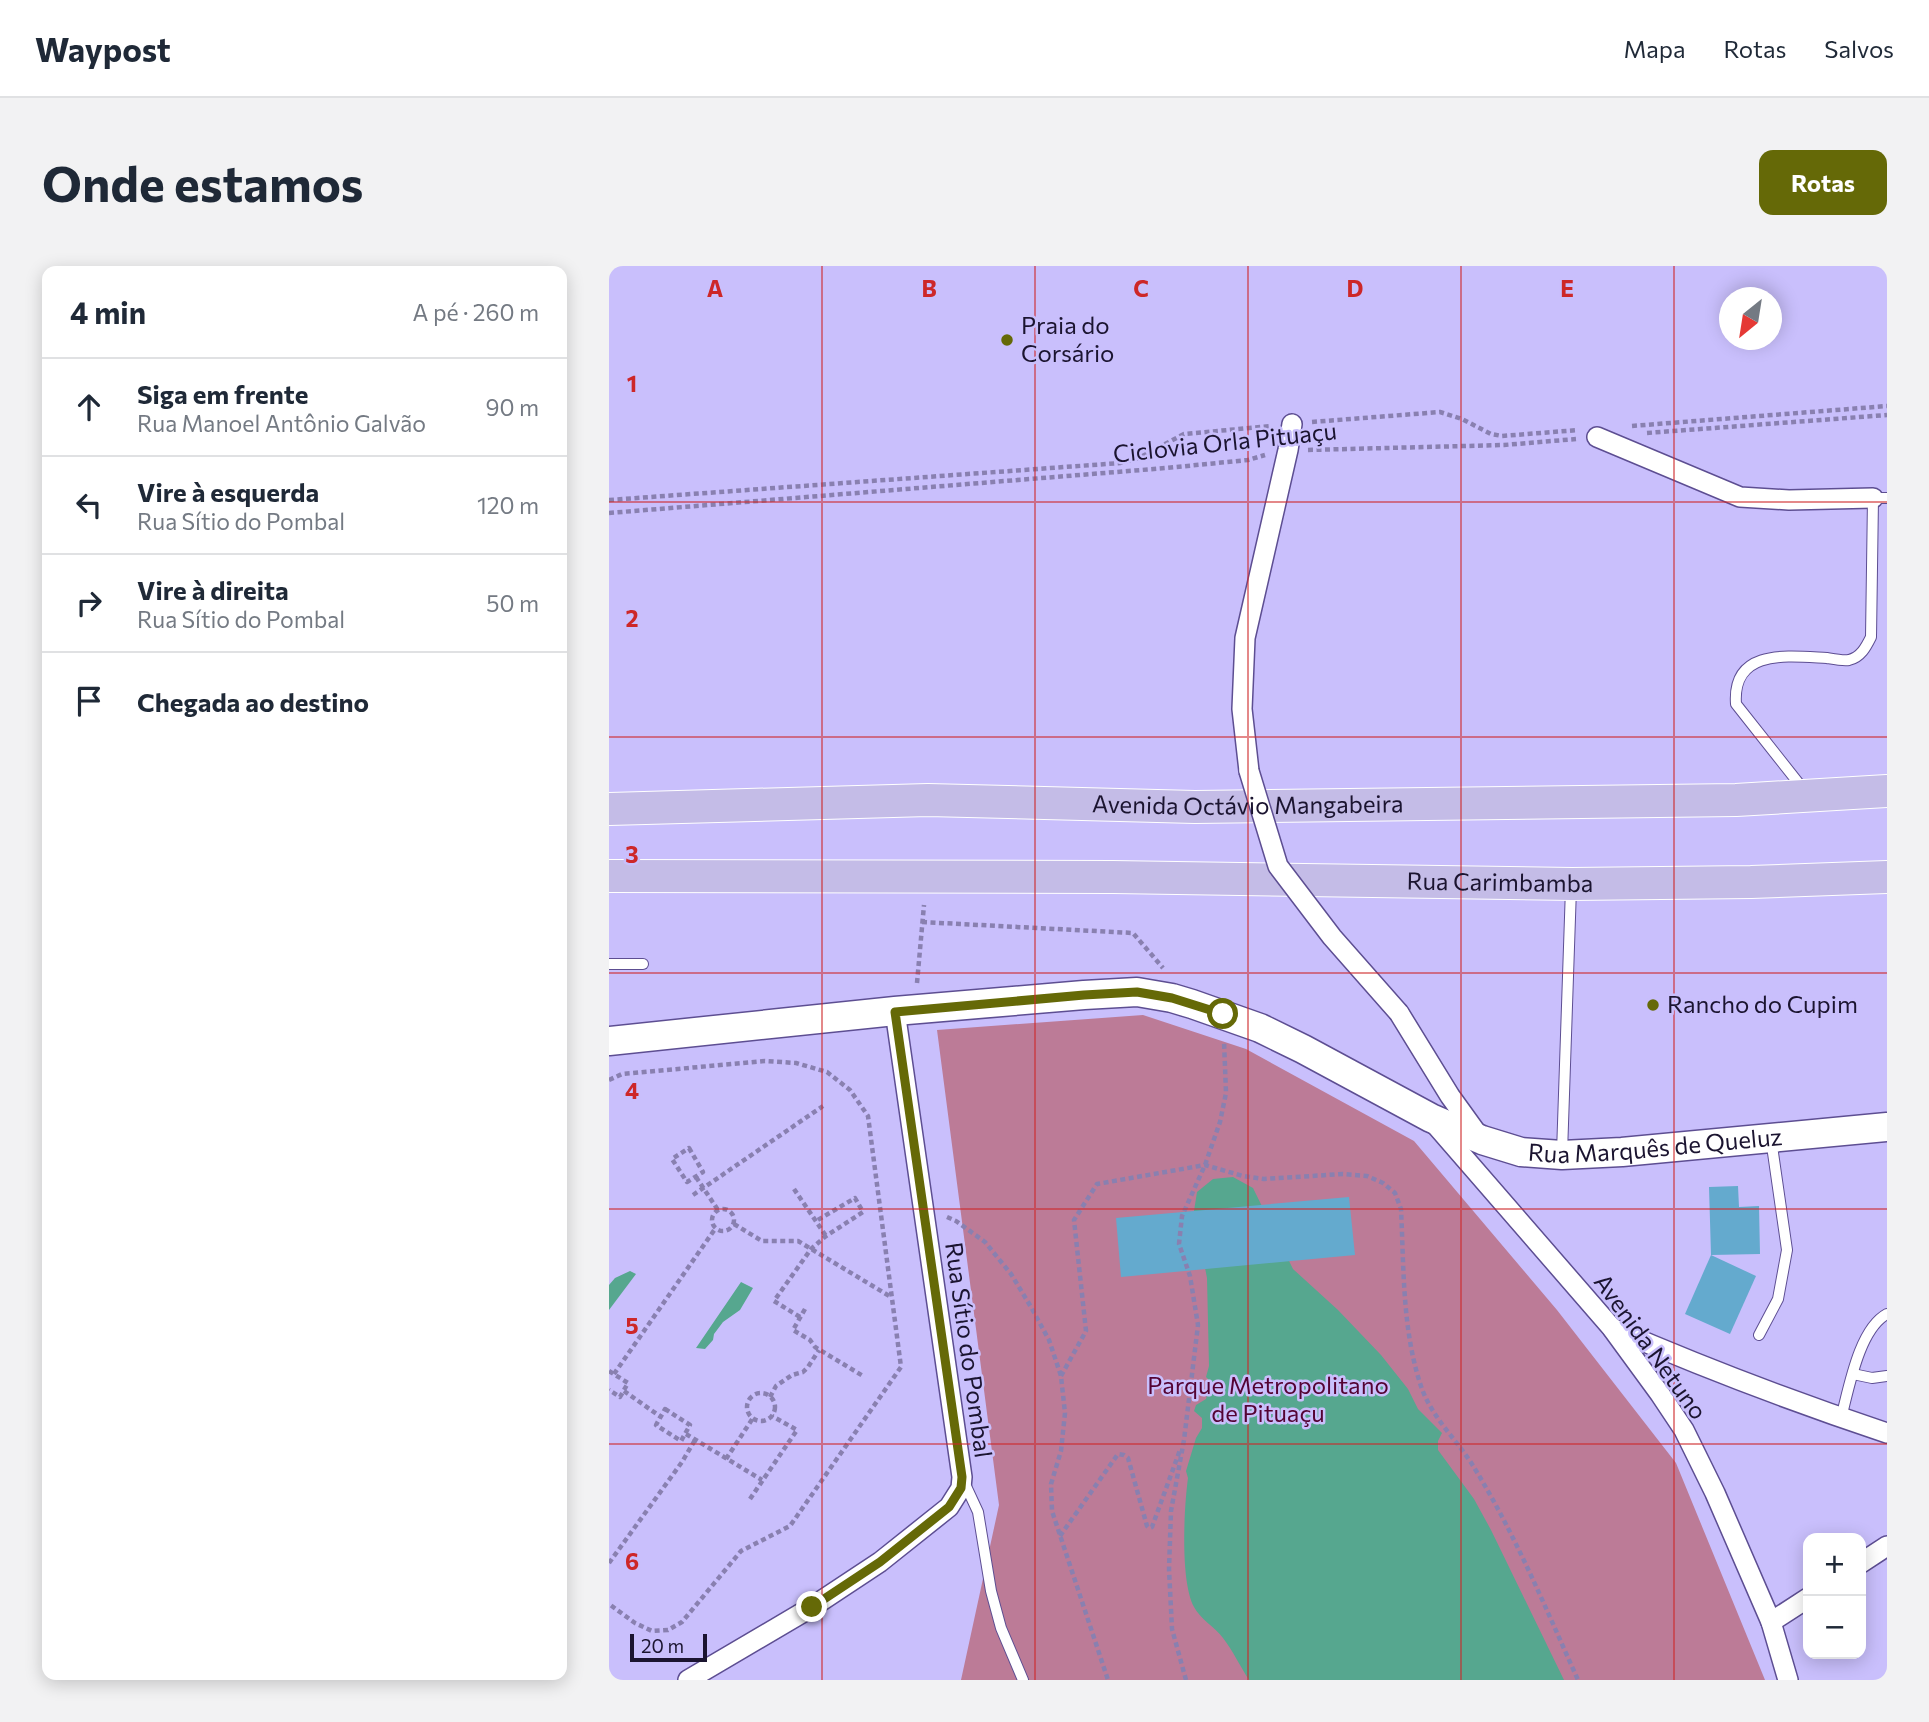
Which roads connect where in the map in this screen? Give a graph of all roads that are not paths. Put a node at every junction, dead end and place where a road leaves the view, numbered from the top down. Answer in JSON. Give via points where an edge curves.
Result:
{"nodes":[{"id":1,"x":1292,"y":424,"type":"road end"},
{"id":2,"x":1591,"y":433,"type":"road end"},
{"id":3,"x":1880,"y":498,"type":"edge"},
{"id":4,"x":1887,"y":792,"type":"edge"},
{"id":5,"x":1809,"y":796,"type":"junction"},
{"id":6,"x":609,"y":809,"type":"edge"},
{"id":7,"x":609,"y":876,"type":"edge"},
{"id":8,"x":1887,"y":877,"type":"edge"},
{"id":9,"x":1572,"y":884,"type":"junction"},
{"id":10,"x":609,"y":964,"type":"edge"},
{"id":11,"x":643,"y":964,"type":"dead end"},
{"id":12,"x":905,"y":1011,"type":"junction"},
{"id":13,"x":609,"y":1041,"type":"edge"},
{"id":14,"x":1431,"y":1118,"type":"junction"},
{"id":15,"x":1887,"y":1127,"type":"edge"},
{"id":16,"x":1771,"y":1138,"type":"junction"},
{"id":17,"x":1482,"y":1140,"type":"junction"},
{"id":18,"x":1562,"y":1155,"type":"junction"},
{"id":19,"x":1887,"y":1314,"type":"edge"},
{"id":20,"x":1611,"y":1327,"type":"junction"},
{"id":21,"x":1759,"y":1335,"type":"dead end"},
{"id":22,"x":1853,"y":1374,"type":"junction"},
{"id":23,"x":1887,"y":1376,"type":"edge"},
{"id":24,"x":1841,"y":1418,"type":"junction"},
{"id":25,"x":1887,"y":1433,"type":"edge"},
{"id":26,"x":962,"y":1477,"type":"junction"},
{"id":27,"x":1887,"y":1546,"type":"edge"},
{"id":28,"x":1866,"y":1560,"type":"edge"},
{"id":29,"x":1803,"y":1601,"type":"edge"},
{"id":30,"x":1771,"y":1622,"type":"junction"},
{"id":31,"x":688,"y":1680,"type":"edge"},
{"id":32,"x":1023,"y":1680,"type":"edge"},
{"id":33,"x":1788,"y":1680,"type":"edge"}],
"edges":[{"from":1,"to":17,"type":"street","bridge":true,"via":[[1245,638],[1242,709],[1249,771],[1278,866],[1399,1013]]},
{"from":2,"to":3,"type":"street","via":[[1739,497]]},
{"from":3,"to":5,"type":"lane","via":[[1871,637],[1864,652],[1849,660],[1779,655],[1752,663],[1735,691],[1736,704]]},
{"from":4,"to":5,"type":"main road","name":"Avenida Octávio Mangabeira"},
{"from":5,"to":6,"type":"main road","name":"Avenida Octávio Mangabeira","via":[[1195,807],[928,800]]},
{"from":7,"to":9,"type":"main road","name":"Rua Carimbamba"},
{"from":8,"to":9,"type":"main road","name":"Rua Carimbamba"},
{"from":9,"to":18,"type":"lane"},
{"from":10,"to":11,"type":"lane"},
{"from":12,"to":13,"type":"street","name":"Rua Marquês de Queluz"},
{"from":12,"to":14,"type":"street","name":"Rua Marquês de Queluz","via":[[1137,992],[1172,998],[1259,1028]]},
{"from":12,"to":26,"type":"street","name":"Rua Sítio do Pombal","via":[[923,1207]]},
{"from":14,"to":17,"type":"street","name":"Rua Marquês de Queluz"},
{"from":14,"to":20,"type":"street","name":"Avenida Netuno"},
{"from":15,"to":16,"type":"street","name":"Rua Marquês de Queluz"},
{"from":16,"to":18,"type":"street","name":"Rua Marquês de Queluz"},
{"from":16,"to":21,"type":"lane","via":[[1787,1250],[1778,1299]]},
{"from":17,"to":18,"type":"street","name":"Rua Marquês de Queluz","via":[[1521,1152]]},
{"from":19,"to":22,"type":"lane","via":[[1863,1340]]},
{"from":20,"to":24,"type":"street"},
{"from":20,"to":30,"type":"street","name":"Avenida Netuno","via":[[1683,1430]]},
{"from":22,"to":23,"type":"lane"},
{"from":22,"to":24,"type":"lane"},
{"from":24,"to":25,"type":"street"},
{"from":26,"to":31,"type":"street","name":"Rua Sítio do Pombal","via":[[949,1507],[880,1562]]},
{"from":26,"to":32,"type":"lane","via":[[978,1512],[1001,1628]]},
{"from":27,"to":28,"type":"street"},
{"from":29,"to":30,"type":"street"},
{"from":30,"to":33,"type":"street","name":"Avenida Netuno"}]}
